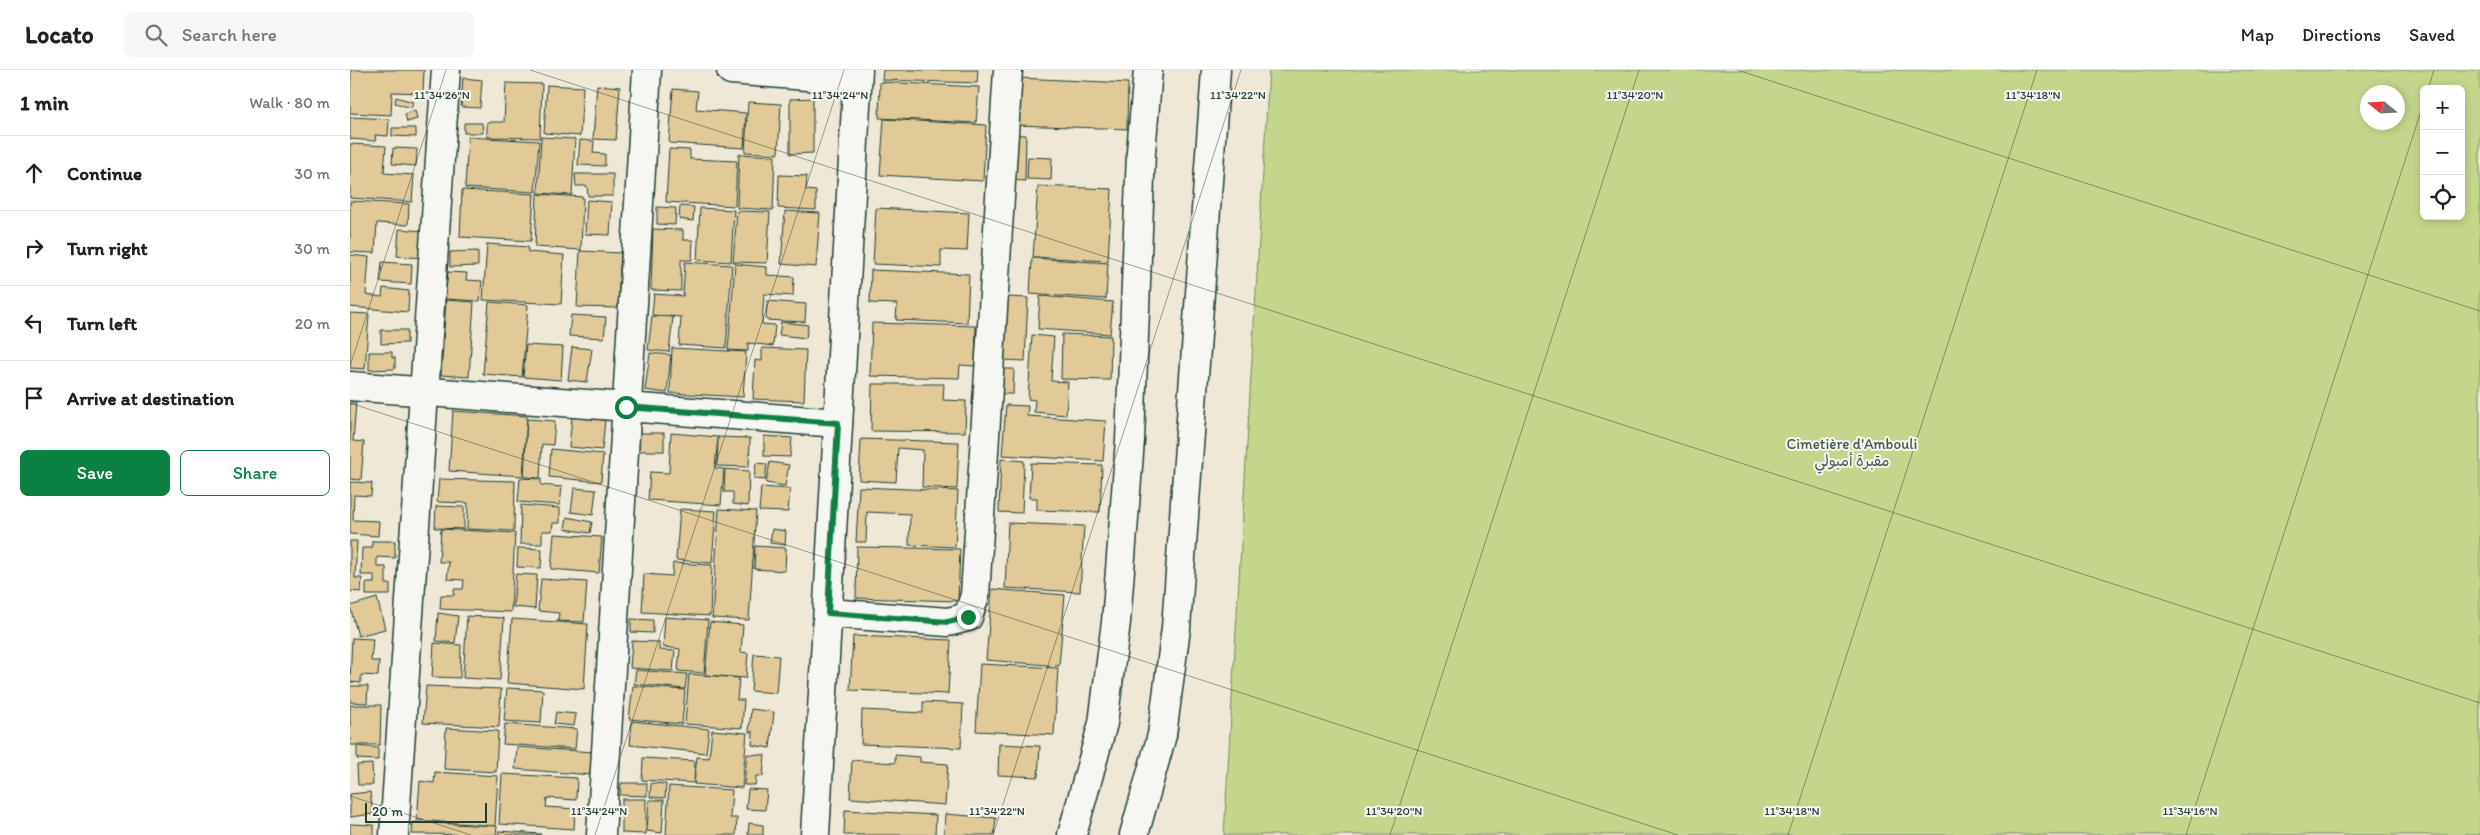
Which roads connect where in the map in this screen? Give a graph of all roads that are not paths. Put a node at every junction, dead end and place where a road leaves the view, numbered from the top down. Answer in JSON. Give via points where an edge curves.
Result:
{"nodes":[{"id":1,"x":446,"y":70,"type":"edge"},
{"id":2,"x":647,"y":70,"type":"edge"},
{"id":3,"x":731,"y":70,"type":"edge"},
{"id":4,"x":1008,"y":70,"type":"edge"},
{"id":5,"x":1148,"y":70,"type":"edge"},
{"id":6,"x":1216,"y":70,"type":"edge"},
{"id":7,"x":858,"y":75,"type":"edge"},
{"id":8,"x":350,"y":386,"type":"edge"},
{"id":9,"x":424,"y":391,"type":"junction"},
{"id":10,"x":626,"y":407,"type":"junction"},
{"id":11,"x":838,"y":423,"type":"junction"},
{"id":12,"x":828,"y":613,"type":"junction"},
{"id":13,"x":394,"y":835,"type":"edge"},
{"id":14,"x":601,"y":835,"type":"edge"},
{"id":15,"x":815,"y":835,"type":"edge"},
{"id":16,"x":1072,"y":835,"type":"edge"},
{"id":17,"x":1134,"y":835,"type":"edge"}],
"edges":[{"from":1,"to":9,"type":"street"},
{"from":2,"to":10,"type":"street"},
{"from":3,"to":7,"type":"street"},
{"from":4,"to":12,"type":"street","via":[[975,595],[968,617],[948,622]]},
{"from":5,"to":16,"type":"street","via":[[1130,440],[1116,622],[1103,724]]},
{"from":6,"to":17,"type":"street","via":[[1176,628],[1162,735]]},
{"from":7,"to":11,"type":"street"},
{"from":8,"to":9,"type":"street"},
{"from":9,"to":10,"type":"street"},
{"from":9,"to":13,"type":"street"},
{"from":10,"to":11,"type":"street"},
{"from":10,"to":14,"type":"street"},
{"from":11,"to":12,"type":"street"},
{"from":12,"to":15,"type":"street"}]}
